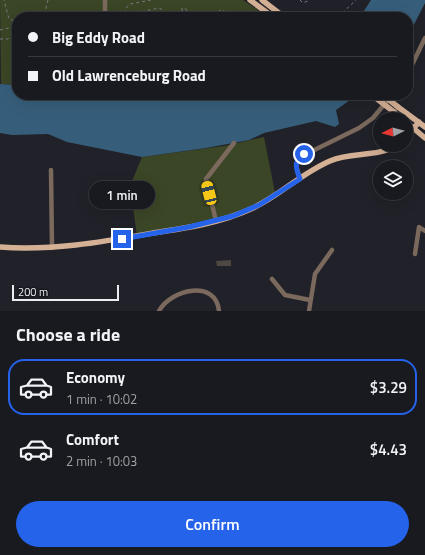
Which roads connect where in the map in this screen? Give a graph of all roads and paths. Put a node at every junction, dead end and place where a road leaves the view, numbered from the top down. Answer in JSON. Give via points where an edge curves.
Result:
{"nodes":[{"id":1,"x":4,"y":0,"type":"edge"},
{"id":2,"x":48,"y":0,"type":"edge"},
{"id":3,"x":104,"y":0,"type":"edge"},
{"id":4,"x":151,"y":0,"type":"edge"},
{"id":5,"x":250,"y":0,"type":"edge"},
{"id":6,"x":262,"y":0,"type":"edge"},
{"id":7,"x":300,"y":0,"type":"edge"},
{"id":8,"x":310,"y":0,"type":"edge"},
{"id":9,"x":356,"y":0,"type":"edge"},
{"id":10,"x":46,"y":12,"type":"edge"},
{"id":11,"x":105,"y":12,"type":"edge"},
{"id":12,"x":126,"y":12,"type":"edge"},
{"id":13,"x":140,"y":12,"type":"edge"},
{"id":14,"x":164,"y":12,"type":"edge"},
{"id":15,"x":182,"y":12,"type":"edge"},
{"id":16,"x":188,"y":12,"type":"edge"},
{"id":17,"x":266,"y":12,"type":"edge"},
{"id":18,"x":278,"y":12,"type":"edge"},
{"id":19,"x":343,"y":12,"type":"edge"},
{"id":20,"x":12,"y":20,"type":"edge"},
{"id":21,"x":12,"y":27,"type":"edge"},
{"id":22,"x":0,"y":30,"type":"edge"},
{"id":23,"x":12,"y":35,"type":"edge"},
{"id":24,"x":425,"y":38,"type":"edge"},
{"id":25,"x":0,"y":39,"type":"edge"},
{"id":26,"x":413,"y":63,"type":"edge"},
{"id":27,"x":378,"y":100,"type":"edge"},
{"id":28,"x":388,"y":100,"type":"edge"},
{"id":29,"x":389,"y":100,"type":"edge"},
{"id":30,"x":394,"y":112,"type":"edge"},
{"id":31,"x":419,"y":122,"type":"junction"},
{"id":32,"x":425,"y":127,"type":"edge"},
{"id":33,"x":413,"y":129,"type":"joint"},
{"id":34,"x":425,"y":138,"type":"edge"},
{"id":35,"x":234,"y":143,"type":"dead end"},
{"id":36,"x":380,"y":152,"type":"edge"},
{"id":37,"x":51,"y":170,"type":"dead end"},
{"id":38,"x":300,"y":179,"type":"junction"},
{"id":39,"x":216,"y":221,"type":"junction"},
{"id":40,"x":425,"y":231,"type":"edge"},
{"id":41,"x":0,"y":247,"type":"edge"},
{"id":42,"x":52,"y":248,"type":"junction"},
{"id":43,"x":332,"y":250,"type":"dead end"},
{"id":44,"x":415,"y":254,"type":"dead end"},
{"id":45,"x":272,"y":279,"type":"dead end"},
{"id":46,"x":310,"y":300,"type":"junction"},
{"id":47,"x":159,"y":311,"type":"edge"},
{"id":48,"x":220,"y":311,"type":"edge"},
{"id":49,"x":309,"y":311,"type":"edge"}],
"edges":[{"from":1,"to":20,"type":"path","via":[[9,19]]},
{"from":2,"to":10,"type":"path"},
{"from":3,"to":11,"type":"street"},
{"from":4,"to":12,"type":"path","via":[[130,4],[125,9]]},
{"from":5,"to":17,"type":"main road"},
{"from":6,"to":18,"type":"main road"},
{"from":7,"to":8,"type":"path","via":[[303,3]]},
{"from":9,"to":19,"type":"path"},
{"from":13,"to":14,"type":"path","via":[[158,8]]},
{"from":15,"to":16,"type":"path","via":[[182,8]]},
{"from":21,"to":22,"type":"path"},
{"from":23,"to":25,"type":"path","via":[[8,39]]},
{"from":24,"to":26,"type":"street"},
{"from":27,"to":30,"type":"main road","bridge":true},
{"from":28,"to":38,"type":"street","via":[[373,118],[362,126],[300,157],[296,165]]},
{"from":29,"to":31,"type":"main road","bridge":true},
{"from":31,"to":32,"type":"main road"},
{"from":31,"to":33,"type":"main road"},
{"from":33,"to":34,"type":"main road"},
{"from":35,"to":39,"type":"street","via":[[206,179]]},
{"from":36,"to":38,"type":"main road","via":[[344,156],[330,161]]},
{"from":37,"to":42,"type":"street"},
{"from":38,"to":39,"type":"main road","via":[[254,207]]},
{"from":39,"to":42,"type":"main road","via":[[97,243]]},
{"from":40,"to":44,"type":"street","via":[[419,226]]},
{"from":41,"to":42,"type":"main road"},
{"from":43,"to":46,"type":"street","via":[[315,274]]},
{"from":45,"to":46,"type":"street","via":[[285,295]]},
{"from":46,"to":49,"type":"street"},
{"from":47,"to":48,"type":"street","via":[[172,296],[194,290],[212,297]]}]}
